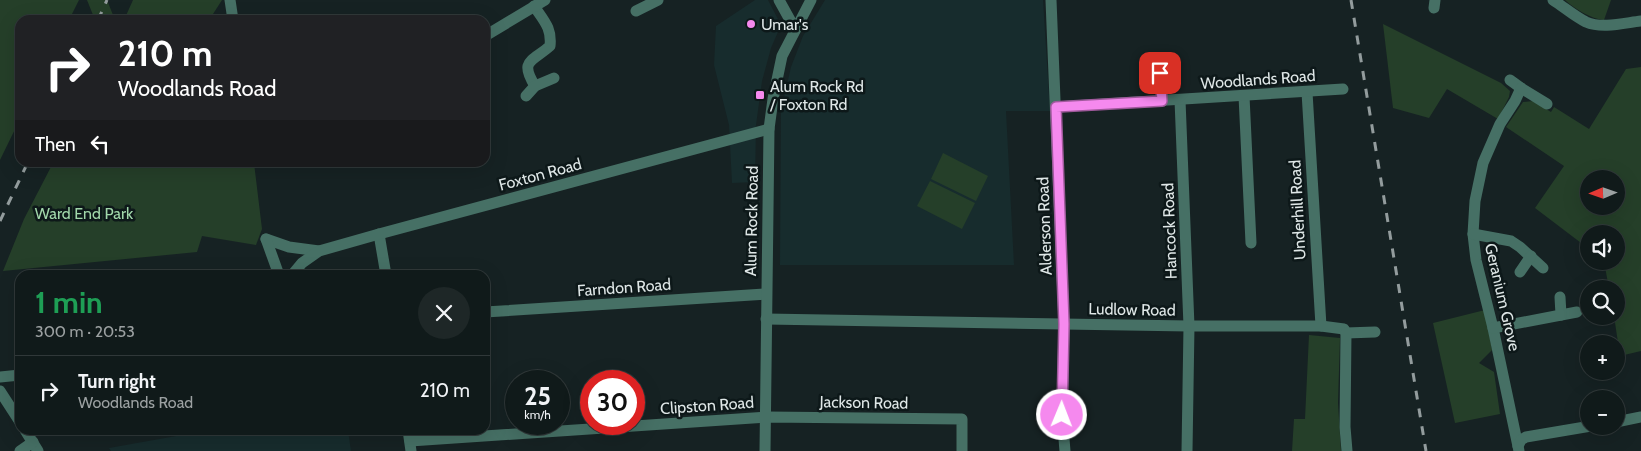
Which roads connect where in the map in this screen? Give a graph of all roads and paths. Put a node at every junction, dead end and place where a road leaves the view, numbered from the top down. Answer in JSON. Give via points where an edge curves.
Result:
{"nodes":[{"id":1,"x":230,"y":0,"type":"edge"},
{"id":2,"x":658,"y":0,"type":"edge"},
{"id":3,"x":779,"y":0,"type":"edge"},
{"id":4,"x":811,"y":0,"type":"edge"},
{"id":5,"x":1051,"y":0,"type":"edge"},
{"id":6,"x":1553,"y":0,"type":"edge"},
{"id":7,"x":540,"y":3,"type":"edge"},
{"id":8,"x":636,"y":11,"type":"dead end"},
{"id":9,"x":232,"y":15,"type":"edge"},
{"id":10,"x":1641,"y":21,"type":"edge"},
{"id":11,"x":795,"y":29,"type":"junction"},
{"id":12,"x":490,"y":33,"type":"edge"},
{"id":13,"x":1159,"y":59,"type":"dead end"},
{"id":14,"x":554,"y":78,"type":"dead end"},
{"id":15,"x":1510,"y":80,"type":"dead end"},
{"id":16,"x":535,"y":86,"type":"junction"},
{"id":17,"x":1521,"y":88,"type":"junction"},
{"id":18,"x":1344,"y":89,"type":"dead end"},
{"id":19,"x":1306,"y":92,"type":"junction"},
{"id":20,"x":526,"y":96,"type":"dead end"},
{"id":21,"x":1244,"y":96,"type":"junction"},
{"id":22,"x":1180,"y":100,"type":"junction"},
{"id":23,"x":1162,"y":101,"type":"junction"},
{"id":24,"x":1547,"y":104,"type":"dead end"},
{"id":25,"x":1056,"y":107,"type":"junction"},
{"id":26,"x":769,"y":129,"type":"junction"},
{"id":27,"x":379,"y":234,"type":"junction"},
{"id":28,"x":1473,"y":234,"type":"junction"},
{"id":29,"x":1251,"y":242,"type":"dead end"},
{"id":30,"x":319,"y":251,"type":"junction"},
{"id":31,"x":1531,"y":256,"type":"junction"},
{"id":32,"x":1543,"y":268,"type":"dead end"},
{"id":33,"x":277,"y":270,"type":"edge"},
{"id":34,"x":296,"y":270,"type":"edge"},
{"id":35,"x":385,"y":270,"type":"edge"},
{"id":36,"x":1520,"y":272,"type":"dead end"},
{"id":37,"x":766,"y":294,"type":"junction"},
{"id":38,"x":1560,"y":297,"type":"dead end"},
{"id":39,"x":490,"y":312,"type":"edge"},
{"id":40,"x":1577,"y":312,"type":"dead end"},
{"id":41,"x":1561,"y":315,"type":"junction"},
{"id":42,"x":766,"y":319,"type":"junction"},
{"id":43,"x":1064,"y":324,"type":"junction"},
{"id":44,"x":1190,"y":326,"type":"junction"},
{"id":45,"x":1320,"y":326,"type":"junction"},
{"id":46,"x":1493,"y":328,"type":"junction"},
{"id":47,"x":1375,"y":332,"type":"dead end"},
{"id":48,"x":1346,"y":333,"type":"junction"},
{"id":49,"x":0,"y":376,"type":"edge"},
{"id":50,"x":15,"y":376,"type":"edge"},
{"id":51,"x":0,"y":391,"type":"edge"},
{"id":52,"x":15,"y":414,"type":"edge"},
{"id":53,"x":766,"y":417,"type":"junction"},
{"id":54,"x":1641,"y":417,"type":"edge"},
{"id":55,"x":1625,"y":420,"type":"edge"},
{"id":56,"x":1580,"y":428,"type":"edge"},
{"id":57,"x":28,"y":435,"type":"edge"},
{"id":58,"x":410,"y":441,"type":"edge"},
{"id":59,"x":36,"y":447,"type":"edge"},
{"id":60,"x":1518,"y":449,"type":"edge"},
{"id":61,"x":20,"y":451,"type":"edge"},
{"id":62,"x":765,"y":451,"type":"edge"},
{"id":63,"x":962,"y":451,"type":"edge"},
{"id":64,"x":1065,"y":451,"type":"edge"},
{"id":65,"x":1187,"y":451,"type":"edge"},
{"id":66,"x":1347,"y":451,"type":"edge"}],
"edges":[{"from":1,"to":9,"type":"street"},
{"from":2,"to":8,"type":"street"},
{"from":3,"to":11,"type":"street"},
{"from":4,"to":11,"type":"street","name":"Alum Rock Road"},
{"from":5,"to":25,"type":"street","name":"Alderson Road"},
{"from":6,"to":10,"type":"street","via":[[1592,24]]},
{"from":7,"to":12,"type":"street"},
{"from":7,"to":16,"type":"street","via":[[551,37],[550,46],[527,67],[527,74]]},
{"from":11,"to":26,"type":"street","name":"Alum Rock Road","via":[[782,56]]},
{"from":13,"to":23,"type":"street"},
{"from":14,"to":16,"type":"street"},
{"from":15,"to":17,"type":"street"},
{"from":16,"to":20,"type":"street"},
{"from":17,"to":24,"type":"street"},
{"from":17,"to":28,"type":"street","name":"Geranium Grove","via":[[1483,163],[1475,200]]},
{"from":18,"to":19,"type":"street","name":"Woodlands Road"},
{"from":19,"to":21,"type":"street","name":"Woodlands Road"},
{"from":19,"to":45,"type":"street","name":"Underhill Road"},
{"from":21,"to":22,"type":"street","name":"Woodlands Road"},
{"from":21,"to":29,"type":"street"},
{"from":22,"to":23,"type":"street","name":"Woodlands Road"},
{"from":22,"to":44,"type":"street","name":"Hancock Road"},
{"from":23,"to":25,"type":"street","name":"Woodlands Road"},
{"from":25,"to":43,"type":"street","name":"Alderson Road"},
{"from":26,"to":27,"type":"street","name":"Foxton Road"},
{"from":26,"to":37,"type":"street","name":"Alum Rock Road"},
{"from":27,"to":30,"type":"street","name":"Foxton Road"},
{"from":27,"to":35,"type":"street"},
{"from":28,"to":31,"type":"street","via":[[1511,241]]},
{"from":28,"to":46,"type":"street","name":"Geranium Grove"},
{"from":30,"to":33,"type":"street","via":[[289,247],[266,239]]},
{"from":30,"to":34,"type":"street"},
{"from":31,"to":32,"type":"street"},
{"from":31,"to":36,"type":"street"},
{"from":37,"to":39,"type":"street","name":"Farndon Road"},
{"from":37,"to":42,"type":"street","name":"Alum Rock Road"},
{"from":38,"to":41,"type":"street"},
{"from":40,"to":41,"type":"street"},
{"from":41,"to":46,"type":"street"},
{"from":42,"to":43,"type":"street","name":"Ludlow Road"},
{"from":42,"to":53,"type":"street","name":"Alum Rock Road"},
{"from":43,"to":44,"type":"street","name":"Ludlow Road"},
{"from":43,"to":64,"type":"street","name":"Alderson Road","via":[[1062,415]]},
{"from":44,"to":45,"type":"street","name":"Ludlow Road"},
{"from":44,"to":65,"type":"street","name":"Hancock Road"},
{"from":45,"to":48,"type":"street","name":"Ludlow Road","via":[[1344,329]]},
{"from":46,"to":60,"type":"street","name":"Geranium Grove"},
{"from":47,"to":48,"type":"street","name":"Ludlow Road"},
{"from":48,"to":66,"type":"street"},
{"from":49,"to":50,"type":"street"},
{"from":51,"to":52,"type":"street"},
{"from":53,"to":58,"type":"street","name":"Clipston Road"},
{"from":53,"to":62,"type":"street","name":"Alum Rock Road"},
{"from":53,"to":63,"type":"street","name":"Jackson Road","via":[[962,419]]},
{"from":54,"to":55,"type":"street"},
{"from":56,"to":60,"type":"street","via":[[1526,437]]},
{"from":57,"to":59,"type":"street"},
{"from":59,"to":61,"type":"street"}]}
